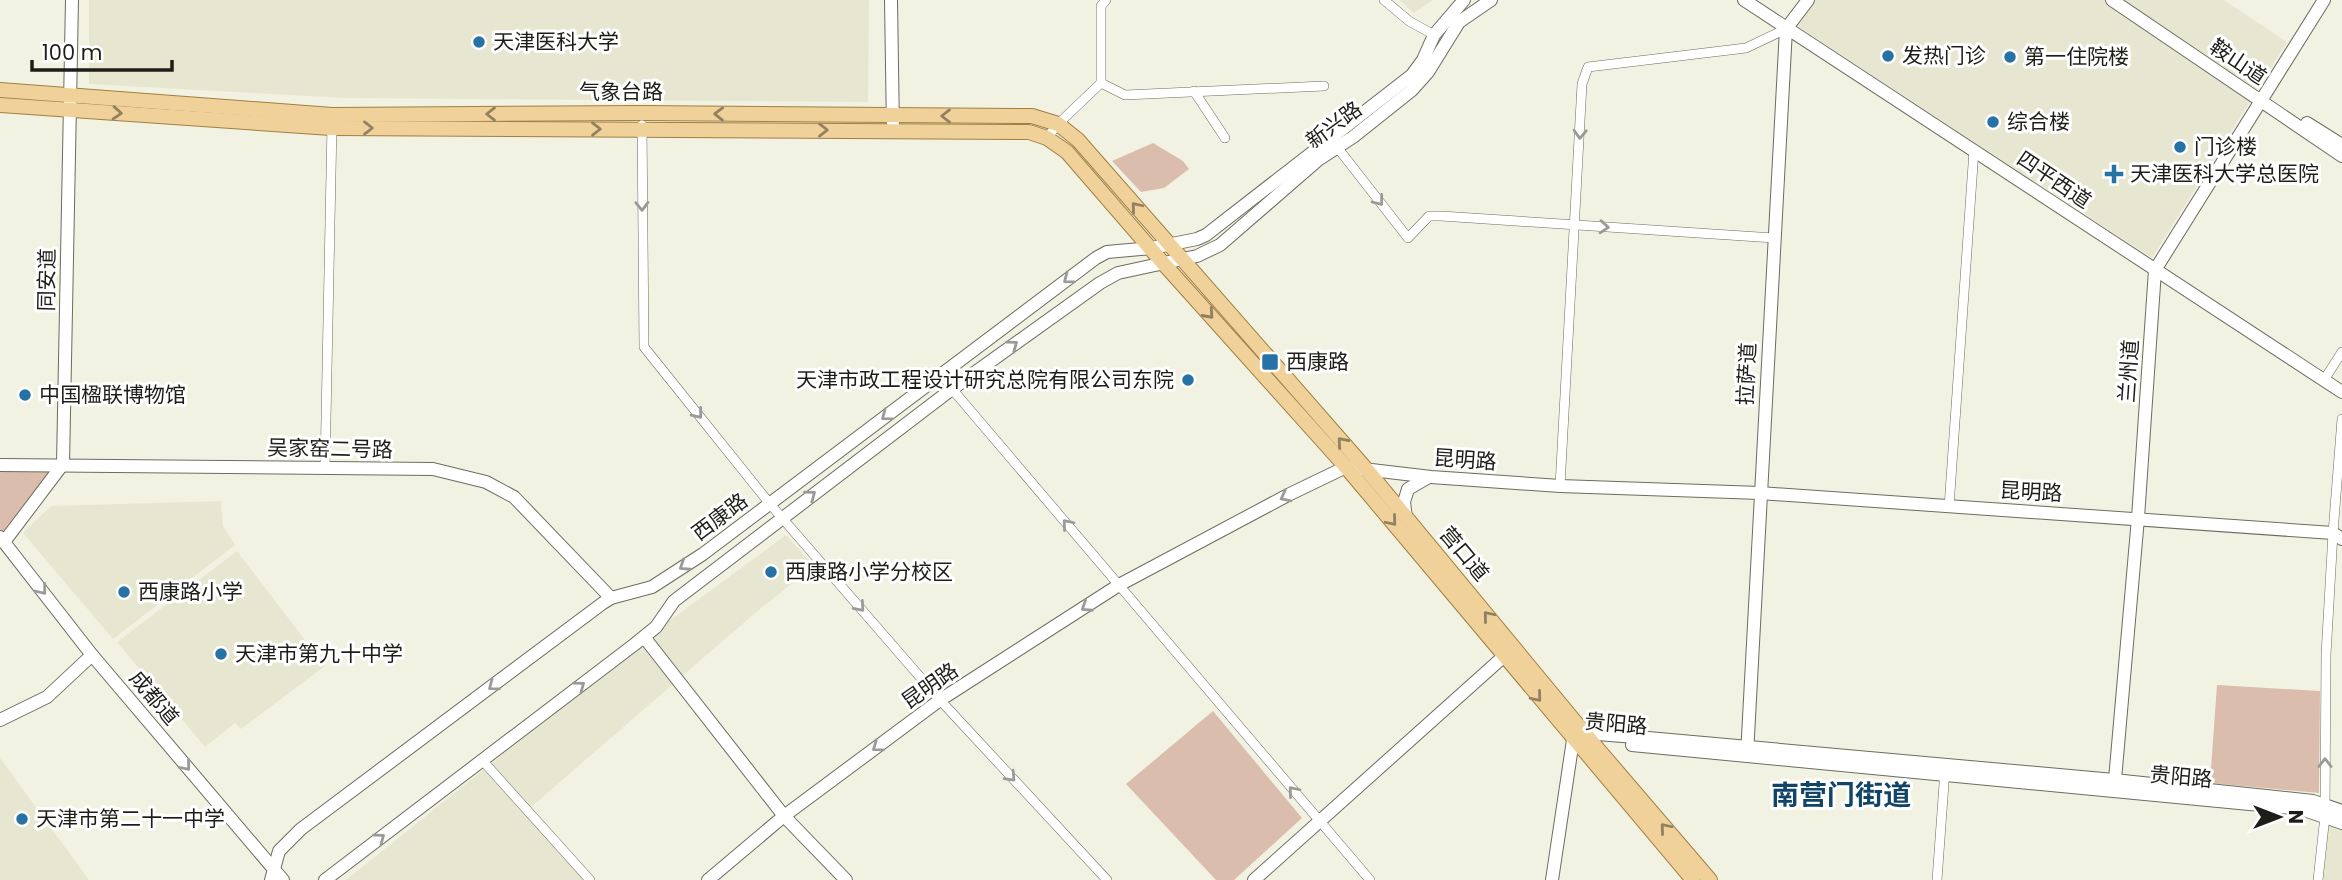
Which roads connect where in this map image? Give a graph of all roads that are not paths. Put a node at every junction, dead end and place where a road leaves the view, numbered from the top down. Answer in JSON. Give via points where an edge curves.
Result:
{"nodes":[{"id":1,"x":72,"y":0,"type":"edge"},
{"id":2,"x":891,"y":0,"type":"edge"},
{"id":3,"x":1105,"y":0,"type":"edge"},
{"id":4,"x":1384,"y":0,"type":"edge"},
{"id":5,"x":1464,"y":0,"type":"edge"},
{"id":6,"x":1491,"y":0,"type":"edge"},
{"id":7,"x":1744,"y":0,"type":"edge"},
{"id":8,"x":1808,"y":0,"type":"edge"},
{"id":9,"x":2112,"y":0,"type":"edge"},
{"id":10,"x":2124,"y":0,"type":"edge"},
{"id":11,"x":2323,"y":0,"type":"edge"},
{"id":12,"x":1786,"y":29,"type":"junction"},
{"id":13,"x":1434,"y":35,"type":"junction"},
{"id":14,"x":1101,"y":83,"type":"junction"},
{"id":15,"x":1324,"y":86,"type":"dead end"},
{"id":16,"x":0,"y":90,"type":"edge"},
{"id":17,"x":1194,"y":91,"type":"junction"},
{"id":18,"x":70,"y":94,"type":"junction"},
{"id":19,"x":2262,"y":98,"type":"junction"},
{"id":20,"x":0,"y":104,"type":"edge"},
{"id":21,"x":70,"y":110,"type":"junction"},
{"id":22,"x":641,"y":113,"type":"junction"},
{"id":23,"x":332,"y":121,"type":"junction"},
{"id":24,"x":893,"y":123,"type":"junction"},
{"id":25,"x":1058,"y":124,"type":"junction"},
{"id":26,"x":642,"y":130,"type":"junction"},
{"id":27,"x":1047,"y":138,"type":"junction"},
{"id":28,"x":1225,"y":138,"type":"dead end"},
{"id":29,"x":2342,"y":145,"type":"edge"},
{"id":30,"x":1337,"y":147,"type":"junction"},
{"id":31,"x":1974,"y":150,"type":"junction"},
{"id":32,"x":2342,"y":156,"type":"edge"},
{"id":33,"x":1575,"y":225,"type":"junction"},
{"id":34,"x":1774,"y":238,"type":"junction"},
{"id":35,"x":1168,"y":245,"type":"junction"},
{"id":36,"x":1152,"y":248,"type":"junction"},
{"id":37,"x":1181,"y":259,"type":"junction"},
{"id":38,"x":1163,"y":263,"type":"junction"},
{"id":39,"x":2155,"y":270,"type":"junction"},
{"id":40,"x":2342,"y":352,"type":"edge"},
{"id":41,"x":942,"y":374,"type":"junction"},
{"id":42,"x":2324,"y":380,"type":"junction"},
{"id":43,"x":952,"y":389,"type":"junction"},
{"id":44,"x":2342,"y":392,"type":"edge"},
{"id":45,"x":2342,"y":419,"type":"edge"},
{"id":46,"x":63,"y":464,"type":"junction"},
{"id":47,"x":0,"y":465,"type":"edge"},
{"id":48,"x":1346,"y":467,"type":"junction"},
{"id":49,"x":325,"y":468,"type":"junction"},
{"id":50,"x":1367,"y":470,"type":"junction"},
{"id":51,"x":1431,"y":477,"type":"junction"},
{"id":52,"x":1560,"y":486,"type":"junction"},
{"id":53,"x":1760,"y":493,"type":"junction"},
{"id":54,"x":770,"y":503,"type":"junction"},
{"id":55,"x":1949,"y":507,"type":"junction"},
{"id":56,"x":782,"y":517,"type":"junction"},
{"id":57,"x":1406,"y":518,"type":"junction"},
{"id":58,"x":2138,"y":518,"type":"junction"},
{"id":59,"x":2337,"y":536,"type":"edge"},
{"id":60,"x":2,"y":539,"type":"edge"},
{"id":61,"x":1119,"y":585,"type":"junction"},
{"id":62,"x":611,"y":598,"type":"junction"},
{"id":63,"x":644,"y":637,"type":"junction"},
{"id":64,"x":1509,"y":652,"type":"junction"},
{"id":65,"x":92,"y":656,"type":"junction"},
{"id":66,"x":940,"y":700,"type":"junction"},
{"id":67,"x":0,"y":720,"type":"edge"},
{"id":68,"x":1583,"y":738,"type":"junction"},
{"id":69,"x":1747,"y":752,"type":"junction"},
{"id":70,"x":482,"y":760,"type":"junction"},
{"id":71,"x":1945,"y":770,"type":"junction"},
{"id":72,"x":2114,"y":785,"type":"junction"},
{"id":73,"x":2325,"y":810,"type":"junction"},
{"id":74,"x":2342,"y":811,"type":"edge"},
{"id":75,"x":784,"y":816,"type":"junction"},
{"id":76,"x":1318,"y":821,"type":"junction"},
{"id":77,"x":2342,"y":823,"type":"edge"},
{"id":78,"x":276,"y":877,"type":"edge"},
{"id":79,"x":325,"y":880,"type":"edge"},
{"id":80,"x":590,"y":880,"type":"edge"},
{"id":81,"x":708,"y":880,"type":"edge"},
{"id":82,"x":846,"y":880,"type":"edge"},
{"id":83,"x":1107,"y":880,"type":"edge"},
{"id":84,"x":1254,"y":880,"type":"edge"},
{"id":85,"x":1370,"y":880,"type":"edge"},
{"id":86,"x":1552,"y":880,"type":"edge"},
{"id":87,"x":1693,"y":880,"type":"edge"},
{"id":88,"x":1710,"y":880,"type":"edge"},
{"id":89,"x":1937,"y":880,"type":"edge"},
{"id":90,"x":2318,"y":880,"type":"edge"}],
"edges":[{"from":1,"to":18,"type":"street","name":"同安道"},
{"from":2,"to":24,"type":"street"},
{"from":3,"to":14,"type":"street","via":[[1101,6]]},
{"from":4,"to":13,"type":"street"},
{"from":5,"to":13,"type":"street","name":"西康路"},
{"from":6,"to":30,"type":"street","name":"新兴路","via":[[1459,22],[1420,82]]},
{"from":7,"to":12,"type":"street","name":"四平西道"},
{"from":8,"to":12,"type":"street"},
{"from":9,"to":19,"type":"street","name":"鞍山道"},
{"from":10,"to":19,"type":"street","name":"鞍山道"},
{"from":11,"to":19,"type":"street","name":"兰州道"},
{"from":12,"to":31,"type":"street","name":"四平西道"},
{"from":12,"to":33,"type":"street","one_way":true,"via":[[1746,48],[1588,67],[1582,84]]},
{"from":12,"to":34,"type":"street","name":"拉萨道"},
{"from":13,"to":35,"type":"street","name":"西康路","via":[[1412,75],[1363,114],[1206,235]]},
{"from":14,"to":17,"type":"street","via":[[1125,95]]},
{"from":14,"to":25,"type":"street"},
{"from":15,"to":17,"type":"street"},
{"from":16,"to":18,"type":"main road","name":"气象台路"},
{"from":17,"to":28,"type":"street"},
{"from":18,"to":21,"type":"street","name":"同安道"},
{"from":18,"to":23,"type":"main road","name":"气象台路"},
{"from":19,"to":29,"type":"street","name":"鞍山道"},
{"from":19,"to":32,"type":"street","name":"鞍山道"},
{"from":19,"to":39,"type":"street","name":"兰州道"},
{"from":20,"to":21,"type":"main road","name":"气象台路"},
{"from":21,"to":23,"type":"main road","name":"气象台路","one_way":true},
{"from":21,"to":46,"type":"street","name":"同安道"},
{"from":22,"to":23,"type":"main road","name":"气象台路","one_way":true},
{"from":24,"to":22,"type":"main road","name":"气象台路","one_way":true},
{"from":22,"to":26,"type":"street"},
{"from":23,"to":26,"type":"main road","name":"气象台路","one_way":true},
{"from":23,"to":49,"type":"street"},
{"from":25,"to":24,"type":"main road","name":"气象台路","one_way":true,"via":[[1032,116]]},
{"from":26,"to":24,"type":"main road","name":"气象台路","one_way":true},
{"from":24,"to":27,"type":"main road","name":"气象台路","via":[[1029,132]]},
{"from":25,"to":27,"type":"street"},
{"from":35,"to":25,"type":"main road","name":"气象台路","one_way":true,"via":[[1078,140]]},
{"from":26,"to":54,"type":"street","one_way":true,"via":[[644,347]]},
{"from":27,"to":36,"type":"main road","via":[[1066,152]]},
{"from":30,"to":33,"type":"street","one_way":true,"via":[[1408,238],[1429,216]]},
{"from":30,"to":37,"type":"street","name":"新兴路","via":[[1220,245]]},
{"from":31,"to":39,"type":"street","name":"四平西道"},
{"from":31,"to":55,"type":"street"},
{"from":33,"to":34,"type":"street","one_way":true},
{"from":33,"to":52,"type":"street"},
{"from":34,"to":53,"type":"street","name":"拉萨道"},
{"from":35,"to":36,"type":"street","name":"西康路"},
{"from":35,"to":37,"type":"main road","name":"气象台路"},
{"from":36,"to":38,"type":"main road"},
{"from":36,"to":41,"type":"street","name":"西康路","one_way":true,"via":[[1118,250],[1096,258]]},
{"from":37,"to":38,"type":"street","name":"西康路"},
{"from":50,"to":37,"type":"main road","name":"营口道","one_way":true},
{"from":43,"to":38,"type":"street","name":"西康路","one_way":true,"via":[[1107,278]]},
{"from":38,"to":48,"type":"main road","name":"营口道","one_way":true},
{"from":39,"to":42,"type":"street","name":"四平西道"},
{"from":39,"to":58,"type":"street","name":"兰州道"},
{"from":40,"to":42,"type":"street"},
{"from":41,"to":43,"type":"street"},
{"from":41,"to":54,"type":"street","name":"西康路","one_way":true},
{"from":42,"to":44,"type":"street","name":"四平西道"},
{"from":56,"to":43,"type":"street","name":"西康路","one_way":true},
{"from":61,"to":43,"type":"street","one_way":true},
{"from":45,"to":59,"type":"street"},
{"from":46,"to":47,"type":"street","name":"吴家窑二号路"},
{"from":46,"to":49,"type":"street","name":"吴家窑二号路"},
{"from":46,"to":60,"type":"street"},
{"from":48,"to":50,"type":"street","name":"昆明路"},
{"from":48,"to":61,"type":"street","name":"昆明路","one_way":true},
{"from":48,"to":64,"type":"main road","name":"营口道","one_way":true},
{"from":49,"to":62,"type":"street","name":"吴家窑二号路","via":[[433,469],[485,482],[524,506]]},
{"from":50,"to":51,"type":"street","name":"昆明路"},
{"from":50,"to":57,"type":"main road","name":"营口道"},
{"from":51,"to":52,"type":"street","name":"昆明路"},
{"from":51,"to":57,"type":"street","via":[[1408,489]]},
{"from":52,"to":53,"type":"street","name":"昆明路"},
{"from":53,"to":55,"type":"street","name":"昆明路"},
{"from":53,"to":69,"type":"street","name":"拉萨道"},
{"from":54,"to":56,"type":"street"},
{"from":54,"to":62,"type":"street","name":"西康路","one_way":true,"via":[[652,587]]},
{"from":55,"to":58,"type":"street","name":"昆明路"},
{"from":56,"to":63,"type":"street","name":"西康路","via":[[674,601]]},
{"from":56,"to":66,"type":"street","one_way":true},
{"from":64,"to":57,"type":"main road","name":"营口道","one_way":true},
{"from":58,"to":59,"type":"street","name":"昆明路"},
{"from":58,"to":72,"type":"street","name":"兰州道"},
{"from":73,"to":59,"type":"street","one_way":true,"via":[[2326,655]]},
{"from":60,"to":65,"type":"street","name":"成都道","one_way":true},
{"from":61,"to":66,"type":"street","name":"昆明路","one_way":true},
{"from":76,"to":61,"type":"street","one_way":true},
{"from":62,"to":78,"type":"street","name":"西康路","one_way":true,"via":[[301,829],[279,851]]},
{"from":70,"to":63,"type":"street","name":"西康路","one_way":true},
{"from":63,"to":75,"type":"street"},
{"from":64,"to":68,"type":"main road","name":"营口道"},
{"from":64,"to":76,"type":"street"},
{"from":65,"to":67,"type":"street","via":[[47,697]]},
{"from":65,"to":78,"type":"street","name":"成都道","one_way":true},
{"from":66,"to":75,"type":"street","name":"昆明路","one_way":true},
{"from":66,"to":83,"type":"street","one_way":true},
{"from":68,"to":69,"type":"street","name":"贵阳路"},
{"from":68,"to":86,"type":"street"},
{"from":68,"to":87,"type":"main road","name":"营口道"},
{"from":88,"to":68,"type":"main road","name":"营口道","one_way":true},
{"from":69,"to":71,"type":"street","name":"贵阳路"},
{"from":79,"to":70,"type":"street","name":"西康路","one_way":true},
{"from":70,"to":80,"type":"street"},
{"from":71,"to":72,"type":"street","name":"贵阳路"},
{"from":71,"to":89,"type":"street"},
{"from":72,"to":73,"type":"street","name":"贵阳路","via":[[2313,801]]},
{"from":73,"to":74,"type":"street","name":"贵阳路"},
{"from":73,"to":77,"type":"street","name":"贵阳路"},
{"from":73,"to":90,"type":"street"},
{"from":75,"to":81,"type":"street","name":"昆明路"},
{"from":75,"to":82,"type":"street"},
{"from":76,"to":84,"type":"street"},
{"from":76,"to":85,"type":"street"}]}
